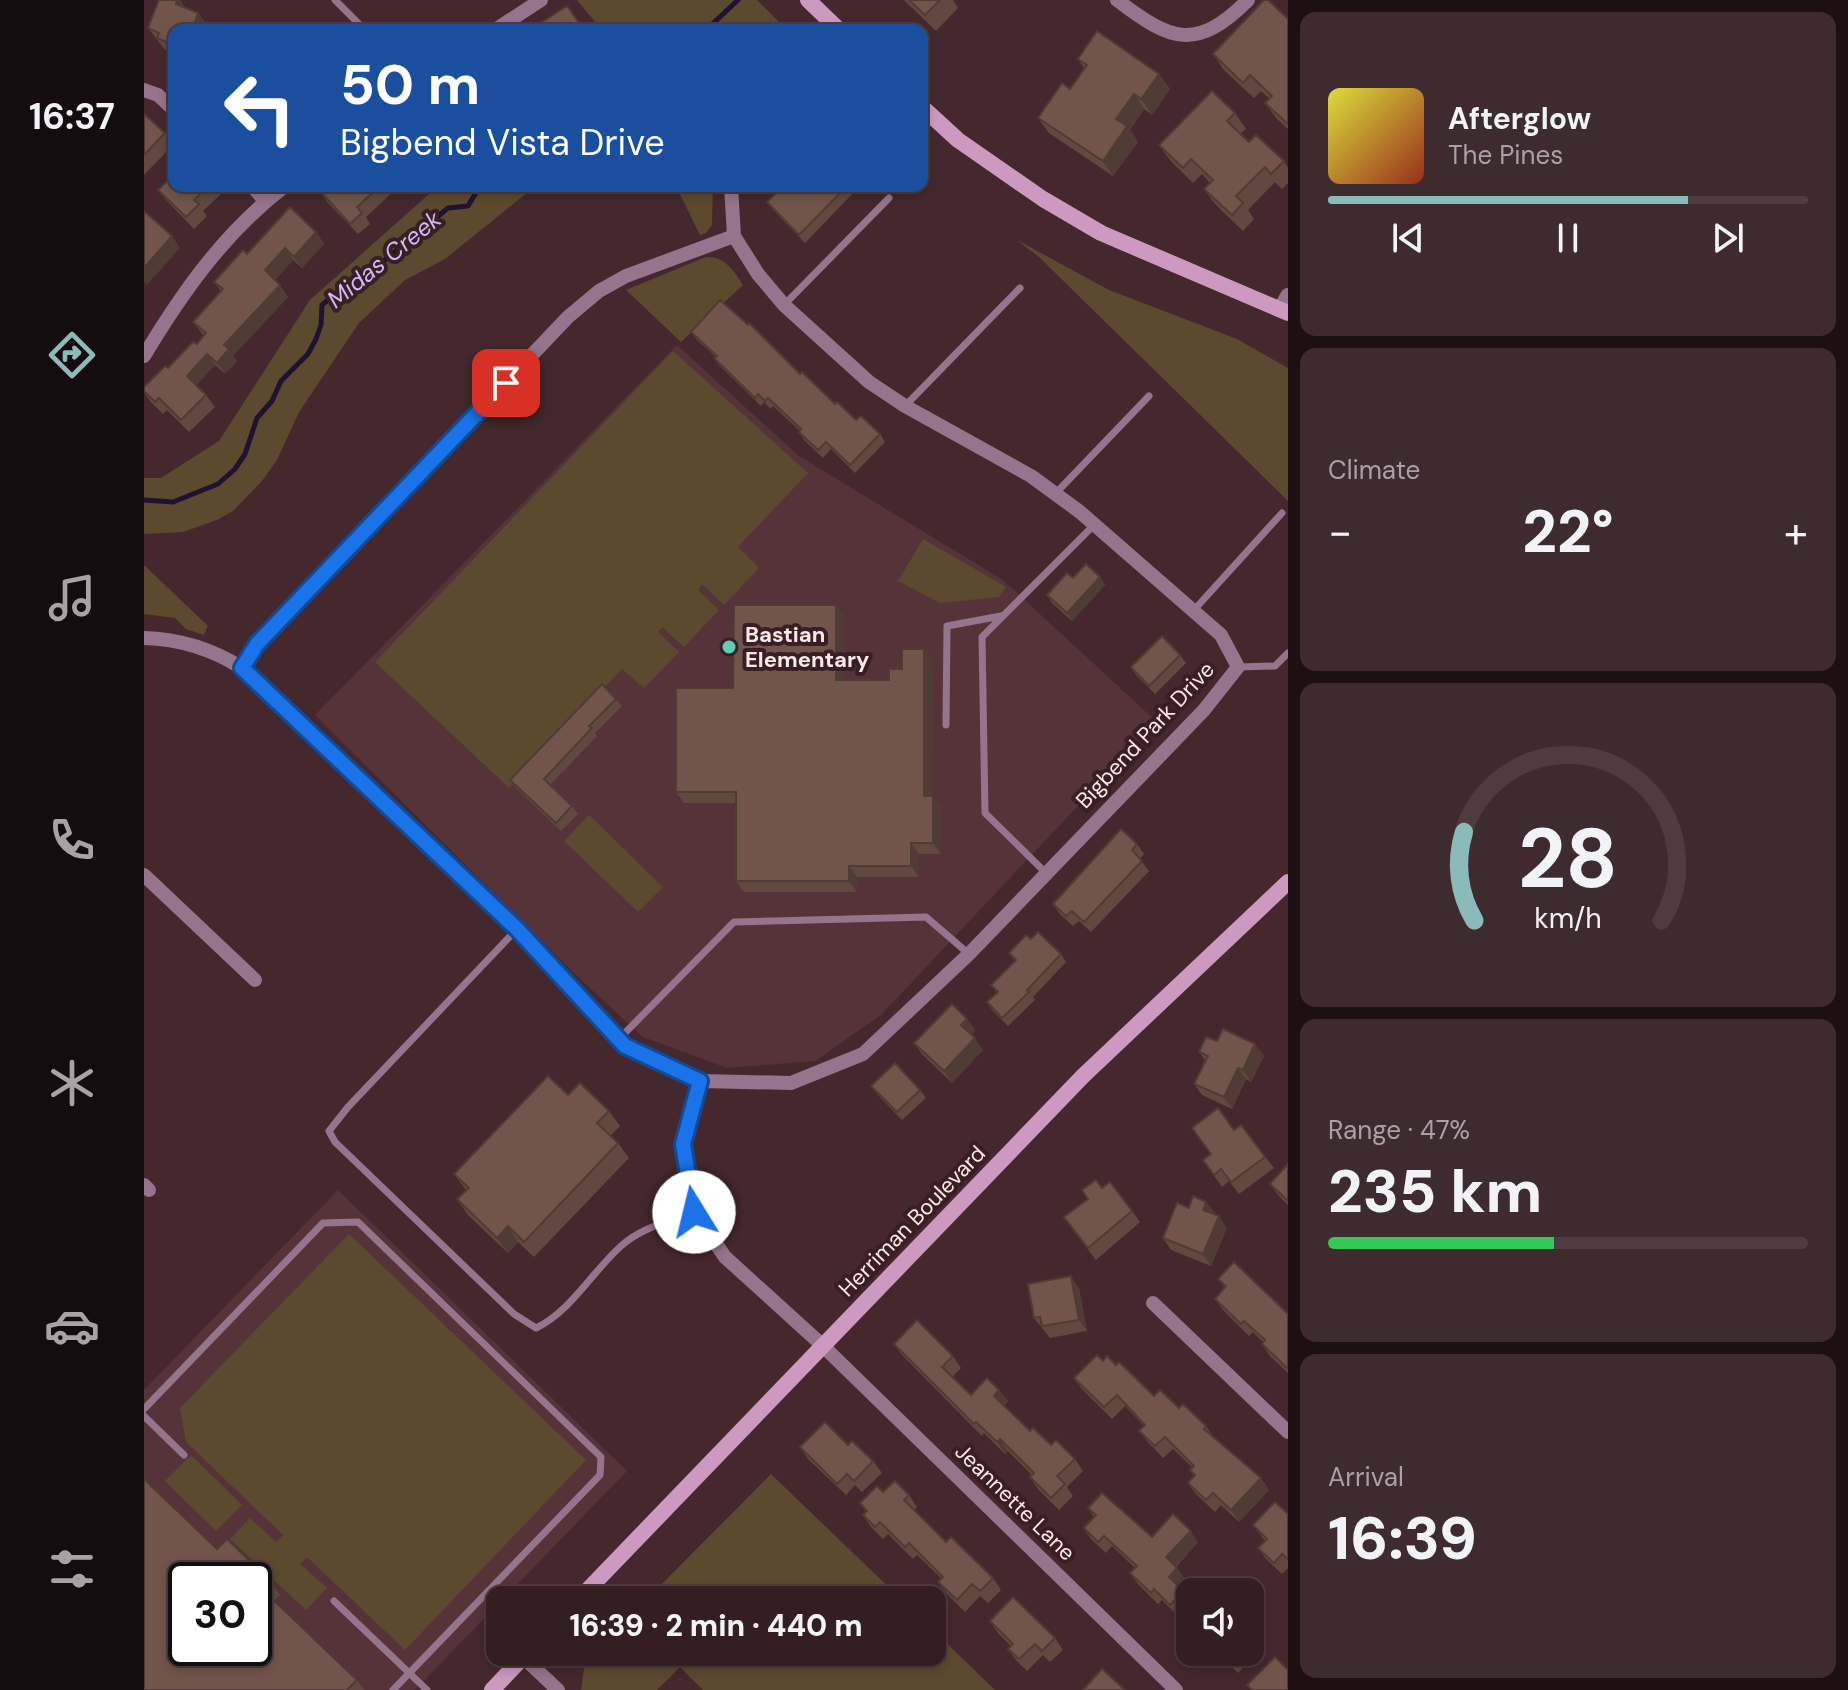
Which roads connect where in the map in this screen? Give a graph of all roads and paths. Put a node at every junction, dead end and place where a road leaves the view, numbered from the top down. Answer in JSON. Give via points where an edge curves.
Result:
{"nodes":[{"id":1,"x":335,"y":0,"type":"edge"},
{"id":2,"x":541,"y":0,"type":"edge"},
{"id":3,"x":808,"y":0,"type":"edge"},
{"id":4,"x":1117,"y":0,"type":"edge"},
{"id":5,"x":1248,"y":0,"type":"edge"},
{"id":6,"x":359,"y":24,"type":"edge"},
{"id":7,"x":504,"y":24,"type":"edge"},
{"id":8,"x":833,"y":24,"type":"edge"},
{"id":9,"x":144,"y":90,"type":"edge"},
{"id":10,"x":168,"y":104,"type":"edge"},
{"id":11,"x":928,"y":112,"type":"edge"},
{"id":12,"x":257,"y":192,"type":"edge"},
{"id":13,"x":277,"y":192,"type":"edge"},
{"id":14,"x":731,"y":192,"type":"edge"},
{"id":15,"x":889,"y":198,"type":"dead end"},
{"id":16,"x":265,"y":201,"type":"junction"},
{"id":17,"x":734,"y":236,"type":"junction"},
{"id":18,"x":1020,"y":288,"type":"dead end"},
{"id":19,"x":784,"y":305,"type":"junction"},
{"id":20,"x":1286,"y":306,"type":"edge"},
{"id":21,"x":144,"y":356,"type":"edge"},
{"id":22,"x":1149,"y":396,"type":"dead end"},
{"id":23,"x":905,"y":406,"type":"junction"},
{"id":24,"x":1055,"y":494,"type":"junction"},
{"id":25,"x":1282,"y":513,"type":"dead end"},
{"id":26,"x":1095,"y":524,"type":"junction"},
{"id":27,"x":1194,"y":610,"type":"junction"},
{"id":28,"x":1003,"y":616,"type":"junction"},
{"id":29,"x":144,"y":638,"type":"edge"},
{"id":30,"x":1288,"y":653,"type":"edge"},
{"id":31,"x":1238,"y":667,"type":"junction"},
{"id":32,"x":242,"y":668,"type":"junction"},
{"id":33,"x":946,"y":725,"type":"dead end"},
{"id":34,"x":1046,"y":873,"type":"junction"},
{"id":35,"x":144,"y":875,"type":"edge"},
{"id":36,"x":1288,"y":882,"type":"edge"},
{"id":37,"x":517,"y":929,"type":"junction"},
{"id":38,"x":969,"y":954,"type":"junction"},
{"id":39,"x":255,"y":980,"type":"dead end"},
{"id":40,"x":618,"y":1040,"type":"junction"},
{"id":41,"x":700,"y":1081,"type":"junction"},
{"id":42,"x":694,"y":1212,"type":"junction"},
{"id":43,"x":1153,"y":1303,"type":"dead end"},
{"id":44,"x":822,"y":1345,"type":"junction"},
{"id":45,"x":144,"y":1409,"type":"edge"},
{"id":46,"x":144,"y":1416,"type":"edge"},
{"id":47,"x":1288,"y":1432,"type":"edge"},
{"id":48,"x":184,"y":1455,"type":"dead end"},
{"id":49,"x":591,"y":1586,"type":"edge"},
{"id":50,"x":334,"y":1601,"type":"dead end"},
{"id":51,"x":515,"y":1666,"type":"edge"},
{"id":52,"x":537,"y":1666,"type":"edge"},
{"id":53,"x":409,"y":1673,"type":"junction"},
{"id":54,"x":393,"y":1690,"type":"edge"},
{"id":55,"x":427,"y":1690,"type":"edge"},
{"id":56,"x":492,"y":1690,"type":"edge"},
{"id":57,"x":558,"y":1690,"type":"edge"},
{"id":58,"x":1176,"y":1690,"type":"edge"}],
"edges":[{"from":1,"to":6,"type":"lane"},
{"from":2,"to":7,"type":"street"},
{"from":3,"to":8,"type":"main road"},
{"from":4,"to":5,"type":"street","via":[[1155,27],[1193,36],[1226,22]]},
{"from":9,"to":10,"type":"street"},
{"from":11,"to":20,"type":"main road","via":[[958,140],[1101,233]]},
{"from":12,"to":16,"type":"street"},
{"from":13,"to":16,"type":"street"},
{"from":14,"to":17,"type":"street","name":"Bigbend Park Drive"},
{"from":15,"to":19,"type":"lane"},
{"from":16,"to":21,"type":"street","via":[[199,270]]},
{"from":17,"to":19,"type":"street","name":"Bigbend Park Drive"},
{"from":17,"to":32,"type":"street","via":[[626,276],[568,317],[257,644]]},
{"from":18,"to":23,"type":"lane"},
{"from":19,"to":23,"type":"street","name":"Bigbend Park Drive","via":[[869,382]]},
{"from":22,"to":24,"type":"lane"},
{"from":23,"to":24,"type":"street","name":"Bigbend Park Drive"},
{"from":24,"to":26,"type":"street","name":"Bigbend Park Drive"},
{"from":25,"to":27,"type":"lane"},
{"from":26,"to":27,"type":"street","name":"Bigbend Park Drive"},
{"from":26,"to":28,"type":"lane"},
{"from":27,"to":31,"type":"street","name":"Bigbend Park Drive","via":[[1221,635]]},
{"from":28,"to":33,"type":"lane","via":[[947,626]]},
{"from":28,"to":34,"type":"lane","via":[[982,637],[985,813]]},
{"from":29,"to":32,"type":"street","via":[[196,645]]},
{"from":30,"to":31,"type":"lane","via":[[1275,666]]},
{"from":31,"to":34,"type":"street","name":"Bigbend Park Drive","via":[[1204,710]]},
{"from":32,"to":37,"type":"street"},
{"from":34,"to":38,"type":"street","name":"Bigbend Park Drive"},
{"from":35,"to":39,"type":"street"},
{"from":36,"to":44,"type":"main road","name":"Herriman Boulevard","via":[[1083,1076]]},
{"from":37,"to":40,"type":"street"},
{"from":37,"to":42,"type":"lane","via":[[348,1107],[329,1131],[335,1142],[514,1314],[536,1328],[553,1320],[637,1234]]},
{"from":38,"to":40,"type":"lane","via":[[926,917],[734,922]]},
{"from":38,"to":41,"type":"street","name":"Bigbend Park Drive","via":[[863,1054],[791,1083]]},
{"from":40,"to":41,"type":"street"},
{"from":41,"to":42,"type":"street","via":[[683,1144]]},
{"from":42,"to":44,"type":"street","name":"Jeannette Lane","via":[[725,1257]]},
{"from":43,"to":47,"type":"street"},
{"from":44,"to":49,"type":"main road","name":"Herriman Boulevard"},
{"from":44,"to":58,"type":"street","name":"Jeannette Lane"},
{"from":45,"to":53,"type":"lane","via":[[323,1223],[358,1222],[601,1457],[600,1475]]},
{"from":46,"to":48,"type":"lane"},
{"from":50,"to":53,"type":"lane"},
{"from":51,"to":56,"type":"main road"},
{"from":52,"to":57,"type":"street"},
{"from":53,"to":54,"type":"lane"},
{"from":53,"to":55,"type":"lane"}]}
